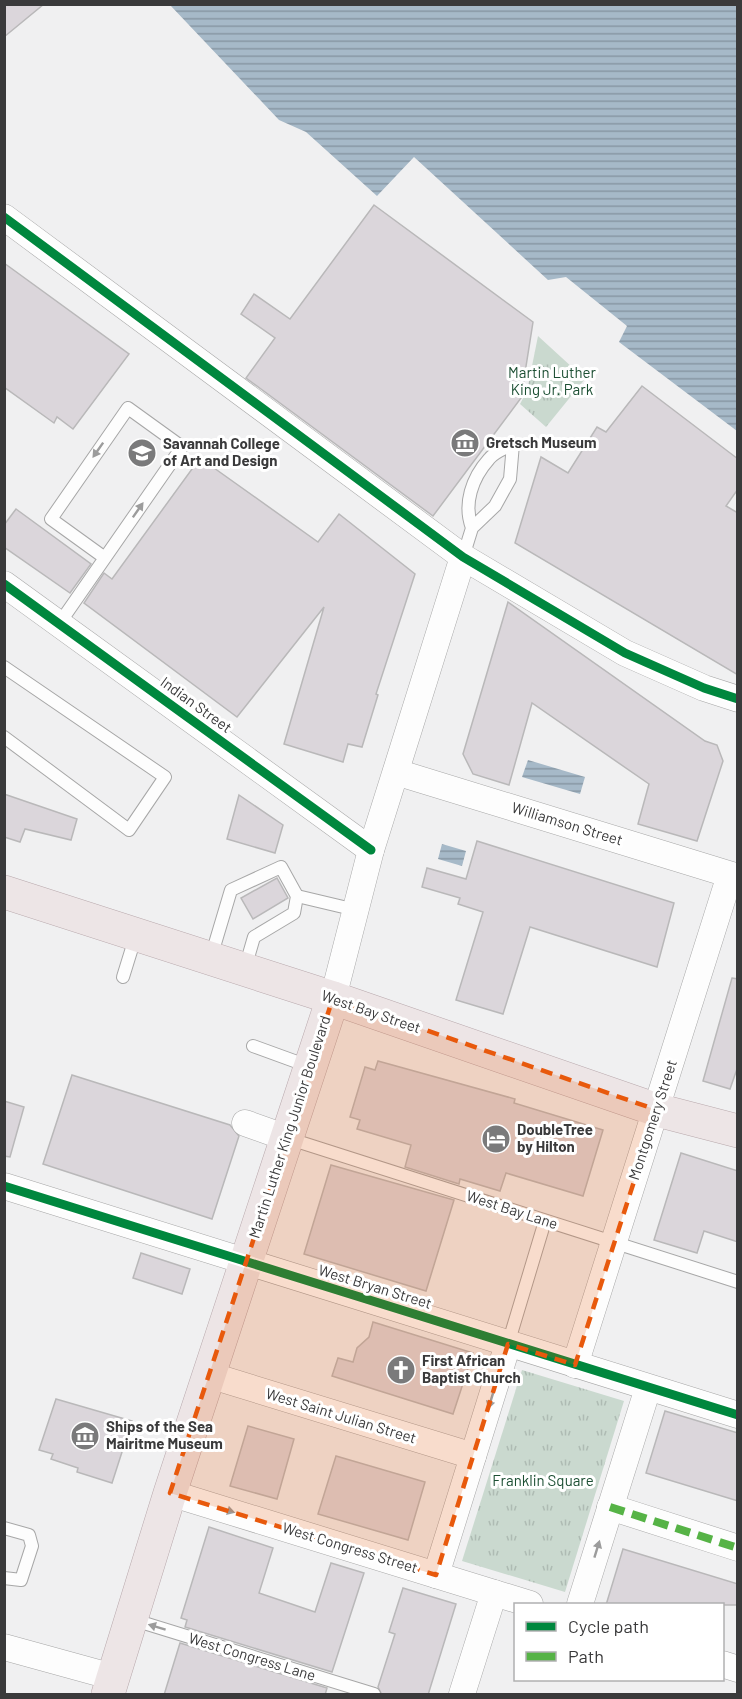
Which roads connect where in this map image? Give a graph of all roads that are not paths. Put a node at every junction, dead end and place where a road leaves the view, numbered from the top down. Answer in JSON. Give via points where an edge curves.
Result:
{"nodes":[{"id":1,"x":4,"y":217,"type":"edge"},
{"id":2,"x":472,"y":528,"type":"junction"},
{"id":3,"x":463,"y":557,"type":"junction"},
{"id":4,"x":105,"y":558,"type":"junction"},
{"id":5,"x":4,"y":584,"type":"edge"},
{"id":6,"x":59,"y":624,"type":"junction"},
{"id":7,"x":4,"y":667,"type":"edge"},
{"id":8,"x":738,"y":699,"type":"edge"},
{"id":9,"x":4,"y":736,"type":"edge"},
{"id":10,"x":396,"y":772,"type":"junction"},
{"id":11,"x":371,"y":850,"type":"junction"},
{"id":12,"x":734,"y":876,"type":"edge"},
{"id":13,"x":4,"y":892,"type":"edge"},
{"id":14,"x":297,"y":896,"type":"junction"},
{"id":15,"x":356,"y":910,"type":"junction"},
{"id":16,"x":136,"y":934,"type":"junction"},
{"id":17,"x":211,"y":958,"type":"junction"},
{"id":18,"x":245,"y":970,"type":"junction"},
{"id":19,"x":123,"y":977,"type":"dead end"},
{"id":20,"x":333,"y":998,"type":"junction"},
{"id":21,"x":253,"y":1046,"type":"dead end"},
{"id":22,"x":310,"y":1066,"type":"junction"},
{"id":23,"x":657,"y":1110,"type":"junction"},
{"id":24,"x":245,"y":1123,"type":"dead end"},
{"id":25,"x":738,"y":1131,"type":"edge"},
{"id":26,"x":287,"y":1138,"type":"junction"},
{"id":27,"x":4,"y":1186,"type":"edge"},
{"id":28,"x":545,"y":1221,"type":"junction"},
{"id":29,"x":614,"y":1243,"type":"junction"},
{"id":30,"x":246,"y":1262,"type":"junction"},
{"id":31,"x":738,"y":1282,"type":"edge"},
{"id":32,"x":508,"y":1344,"type":"junction"},
{"id":33,"x":576,"y":1365,"type":"junction"},
{"id":34,"x":209,"y":1375,"type":"junction"},
{"id":35,"x":648,"y":1388,"type":"junction"},
{"id":36,"x":738,"y":1415,"type":"edge"},
{"id":37,"x":473,"y":1456,"type":"junction"},
{"id":38,"x":170,"y":1493,"type":"junction"},
{"id":39,"x":610,"y":1507,"type":"junction"},
{"id":40,"x":4,"y":1528,"type":"edge"},
{"id":41,"x":738,"y":1548,"type":"edge"},
{"id":42,"x":436,"y":1575,"type":"junction"},
{"id":43,"x":4,"y":1578,"type":"edge"},
{"id":44,"x":494,"y":1593,"type":"junction"},
{"id":45,"x":524,"y":1603,"type":"edge"},
{"id":46,"x":581,"y":1603,"type":"edge"},
{"id":47,"x":131,"y":1619,"type":"junction"},
{"id":48,"x":4,"y":1647,"type":"edge"},
{"id":49,"x":110,"y":1686,"type":"edge"},
{"id":50,"x":374,"y":1695,"type":"edge"},
{"id":51,"x":462,"y":1695,"type":"edge"}],
"edges":[{"from":1,"to":3,"type":"street"},
{"from":2,"to":2,"type":"lane","via":[[495,506],[510,479],[513,444],[490,457],[470,490],[467,516]]},
{"from":2,"to":3,"type":"lane"},
{"from":3,"to":8,"type":"street","via":[[625,653]]},
{"from":3,"to":10,"type":"street","name":"Martin Luther King Junior Boulevard"},
{"from":4,"to":4,"type":"lane","one_way":true,"via":[[182,447],[128,408],[51,519]]},
{"from":4,"to":6,"type":"lane"},
{"from":5,"to":6,"type":"street","name":"Indian Street"},
{"from":6,"to":11,"type":"street","name":"Indian Street"},
{"from":7,"to":9,"type":"lane","via":[[165,777],[129,830]]},
{"from":10,"to":11,"type":"street","name":"Martin Luther King Junior Boulevard"},
{"from":10,"to":12,"type":"street","name":"Williamson Street"},
{"from":11,"to":15,"type":"street","name":"Martin Luther King Junior Boulevard"},
{"from":12,"to":23,"type":"street","name":"Montgomery Street"},
{"from":13,"to":16,"type":"main road","name":"West Bay Street"},
{"from":14,"to":15,"type":"lane"},
{"from":14,"to":17,"type":"lane","via":[[281,867],[231,890]]},
{"from":14,"to":18,"type":"lane","via":[[294,913],[254,937]]},
{"from":15,"to":20,"type":"street","name":"Martin Luther King Junior Boulevard"},
{"from":16,"to":17,"type":"main road","name":"West Bay Street"},
{"from":16,"to":19,"type":"lane"},
{"from":17,"to":18,"type":"main road","name":"West Bay Street"},
{"from":18,"to":20,"type":"main road","name":"West Bay Street"},
{"from":20,"to":22,"type":"main road","name":"Martin Luther King Junior Boulevard"},
{"from":20,"to":23,"type":"main road","name":"West Bay Street"},
{"from":21,"to":22,"type":"lane"},
{"from":22,"to":26,"type":"main road","name":"Martin Luther King Junior Boulevard"},
{"from":23,"to":25,"type":"main road","name":"West Bay Street"},
{"from":23,"to":29,"type":"street","name":"Montgomery Street"},
{"from":24,"to":26,"type":"street"},
{"from":26,"to":28,"type":"lane","name":"West Bay Lane"},
{"from":26,"to":30,"type":"main road","name":"Martin Luther King Junior Boulevard"},
{"from":27,"to":30,"type":"street","name":"West Bryan Street"},
{"from":28,"to":29,"type":"lane","name":"West Bay Lane"},
{"from":28,"to":32,"type":"lane"},
{"from":29,"to":31,"type":"lane","name":"West Bay Lane"},
{"from":29,"to":33,"type":"street","name":"Montgomery Street"},
{"from":30,"to":32,"type":"street","name":"West Bryan Street"},
{"from":30,"to":34,"type":"main road","name":"Martin Luther King Junior Boulevard"},
{"from":32,"to":33,"type":"street","name":"West Bryan Street"},
{"from":32,"to":37,"type":"street","one_way":true},
{"from":33,"to":35,"type":"street","name":"West Bryan Street"},
{"from":34,"to":37,"type":"street","name":"West Saint Julian Street"},
{"from":34,"to":38,"type":"main road","name":"Martin Luther King Junior Boulevard"},
{"from":35,"to":36,"type":"street","name":"West Bryan Street"},
{"from":35,"to":39,"type":"street"},
{"from":37,"to":42,"type":"street"},
{"from":38,"to":42,"type":"street","name":"West Congress Street","one_way":true},
{"from":38,"to":47,"type":"main road","name":"Martin Luther King Junior Boulevard"},
{"from":39,"to":41,"type":"street"},
{"from":46,"to":39,"type":"street","one_way":true},
{"from":40,"to":43,"type":"lane","via":[[29,1535],[32,1546],[21,1580]]},
{"from":42,"to":44,"type":"street","name":"West Congress Street"},
{"from":44,"to":45,"type":"street","name":"West Congress Street"},
{"from":44,"to":51,"type":"street"},
{"from":47,"to":49,"type":"main road","name":"Martin Luther King Junior Boulevard"},
{"from":50,"to":47,"type":"lane","name":"West Congress Lane","one_way":true},
{"from":48,"to":49,"type":"street"}]}
